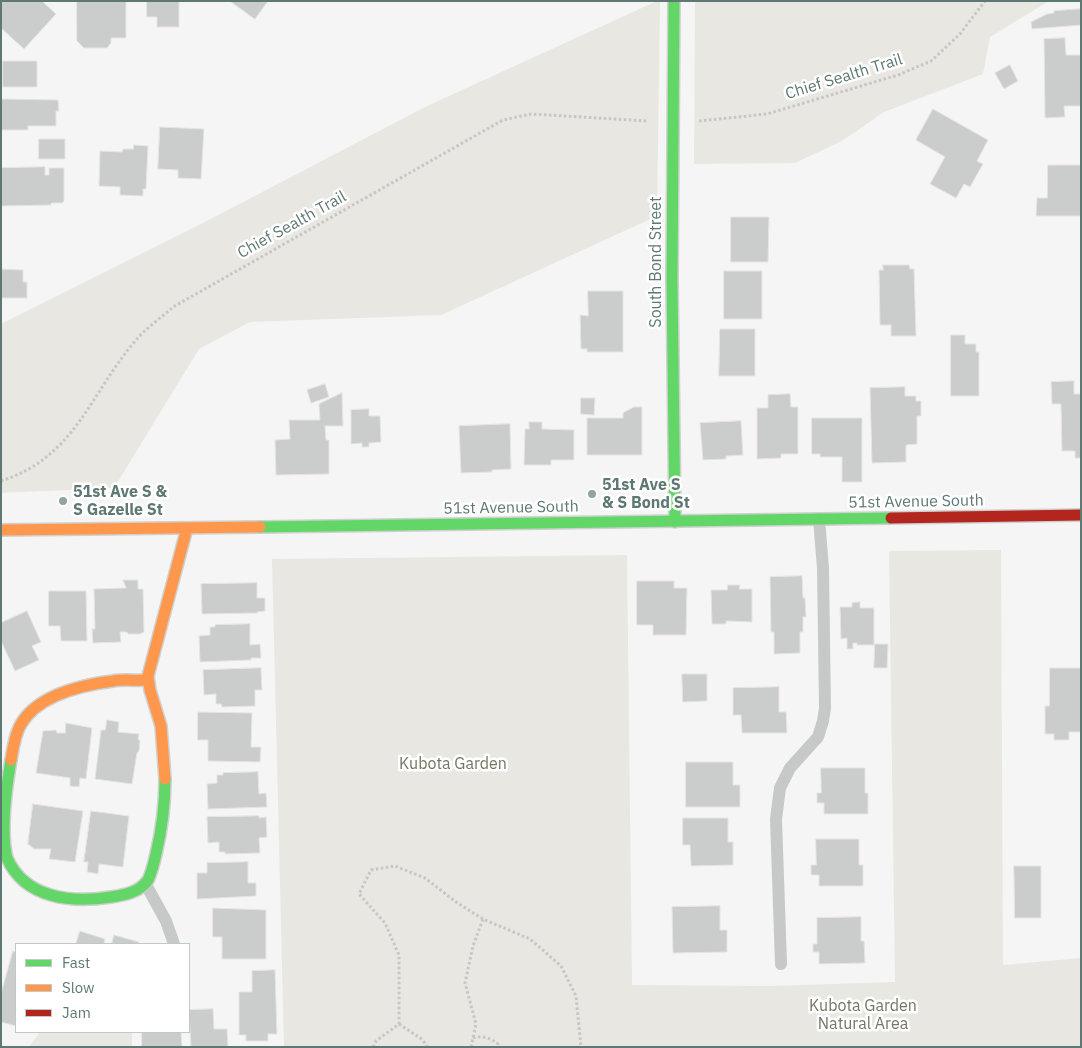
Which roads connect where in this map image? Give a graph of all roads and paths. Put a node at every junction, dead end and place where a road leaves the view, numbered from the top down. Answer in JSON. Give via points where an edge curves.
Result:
{"nodes":[{"id":1,"x":674,"y":1,"type":"edge"},
{"id":2,"x":985,"y":1,"type":"edge"},
{"id":3,"x":650,"y":121,"type":"dead end"},
{"id":4,"x":692,"y":122,"type":"dead end"},
{"id":5,"x":1,"y":481,"type":"edge"},
{"id":6,"x":1081,"y":515,"type":"edge"},
{"id":7,"x":819,"y":520,"type":"junction"},
{"id":8,"x":675,"y":522,"type":"junction"},
{"id":9,"x":187,"y":528,"type":"junction"},
{"id":10,"x":1,"y":530,"type":"edge"},
{"id":11,"x":148,"y":680,"type":"junction"},
{"id":12,"x":145,"y":883,"type":"junction"},
{"id":13,"x":483,"y":919,"type":"junction"},
{"id":14,"x":174,"y":943,"type":"edge"},
{"id":15,"x":780,"y":964,"type":"dead end"},
{"id":16,"x":399,"y":1024,"type":"junction"},
{"id":17,"x":473,"y":1038,"type":"junction"},
{"id":18,"x":373,"y":1047,"type":"edge"},
{"id":19,"x":427,"y":1047,"type":"edge"},
{"id":20,"x":471,"y":1047,"type":"edge"},
{"id":21,"x":498,"y":1047,"type":"edge"},
{"id":22,"x":581,"y":1047,"type":"edge"}],
"edges":[{"from":1,"to":8,"type":"street","name":"South Bond Street","via":[[672,298]]},
{"from":2,"to":4,"type":"path","name":"Chief Sealth Trail","via":[[960,34],[931,61],[898,75],[767,114]]},
{"from":3,"to":5,"type":"path","name":"Chief Sealth Trail","via":[[531,114],[503,120],[173,307],[137,339],[59,447],[39,463]]},
{"from":6,"to":7,"type":"street","name":"51st Avenue South"},
{"from":7,"to":8,"type":"street","name":"51st Avenue South"},
{"from":7,"to":15,"type":"lane","via":[[825,708],[818,737],[790,768],[780,788],[776,819]]},
{"from":8,"to":9,"type":"street","name":"51st Avenue South"},
{"from":9,"to":10,"type":"street","name":"51st Avenue South"},
{"from":9,"to":11,"type":"street"},
{"from":11,"to":12,"type":"street","via":[[161,724],[166,793],[157,850]]},
{"from":11,"to":12,"type":"street","via":[[109,681],[74,690],[47,702],[21,722],[4,800],[2,827],[7,859],[17,875],[26,884],[48,895],[100,900],[137,890]]},
{"from":12,"to":14,"type":"lane","via":[[166,921]]},
{"from":13,"to":16,"type":"path","via":[[425,878],[395,866],[371,870],[360,894],[385,923],[399,955]]},
{"from":13,"to":17,"type":"path","via":[[465,983],[476,1024]]},
{"from":13,"to":22,"type":"path","via":[[530,939],[561,966],[576,996]]},
{"from":16,"to":18,"type":"path","via":[[376,1041]]},
{"from":16,"to":19,"type":"path","via":[[423,1040]]},
{"from":17,"to":20,"type":"path"},
{"from":17,"to":21,"type":"path","via":[[490,1038]]}]}
